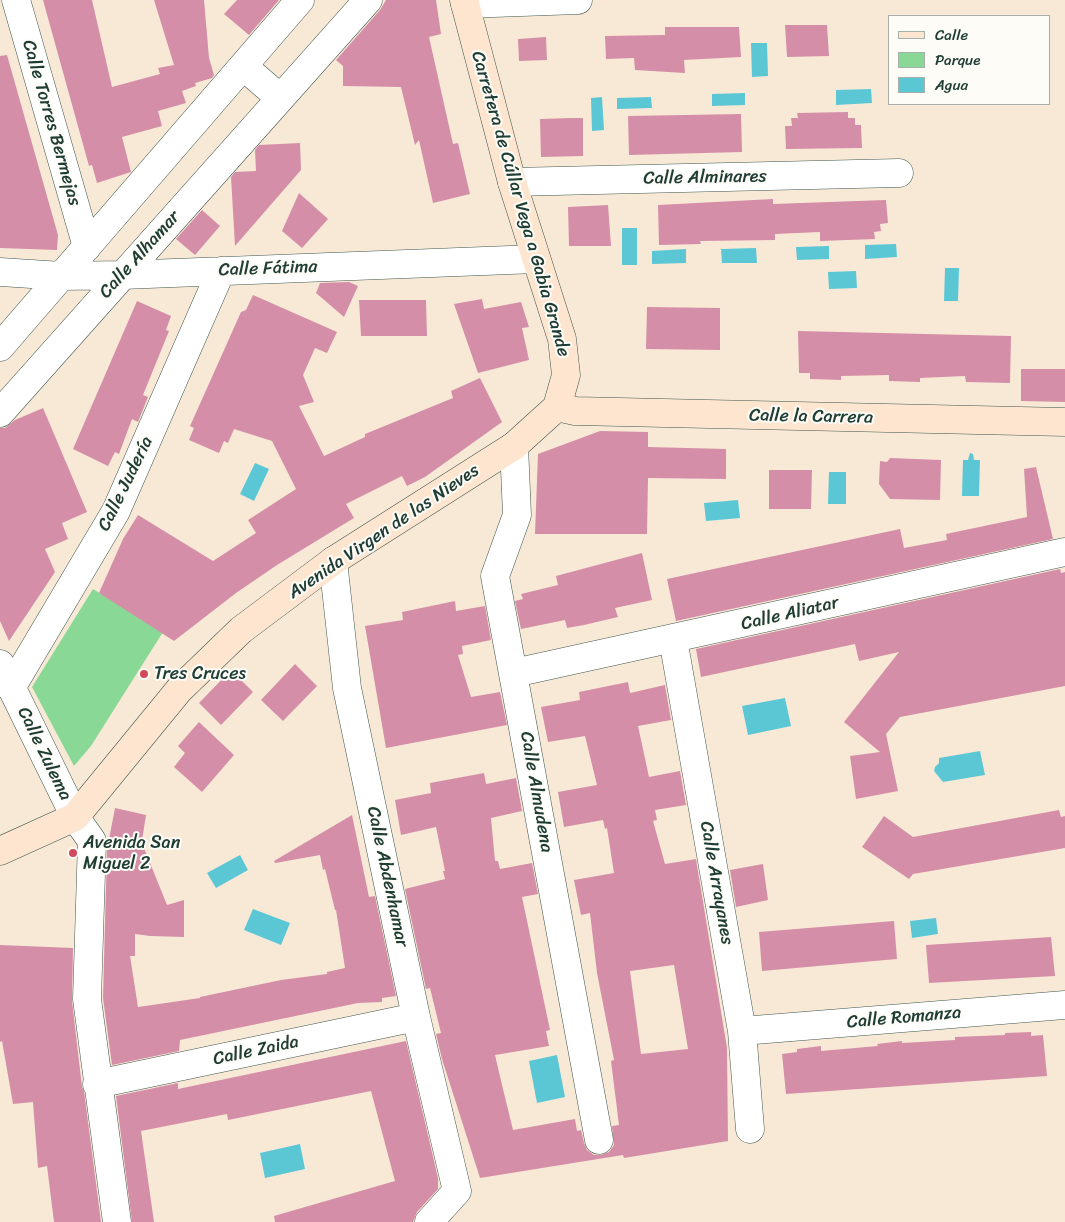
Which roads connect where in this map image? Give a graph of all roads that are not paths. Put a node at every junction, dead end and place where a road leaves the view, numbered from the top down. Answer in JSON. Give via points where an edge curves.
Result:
{"nodes":[{"id":1,"x":16,"y":0,"type":"edge"},
{"id":2,"x":300,"y":0,"type":"edge"},
{"id":3,"x":368,"y":0,"type":"edge"},
{"id":4,"x":578,"y":0,"type":"edge"},
{"id":5,"x":464,"y":2,"type":"edge"},
{"id":6,"x":243,"y":66,"type":"junction"},
{"id":7,"x":280,"y":98,"type":"junction"},
{"id":8,"x":899,"y":173,"type":"dead end"},
{"id":9,"x":512,"y":182,"type":"junction"},
{"id":10,"x":87,"y":247,"type":"junction"},
{"id":11,"x":536,"y":259,"type":"junction"},
{"id":12,"x":221,"y":271,"type":"junction"},
{"id":13,"x":0,"y":272,"type":"edge"},
{"id":14,"x":122,"y":275,"type":"junction"},
{"id":15,"x":62,"y":276,"type":"junction"},
{"id":16,"x":0,"y":347,"type":"edge"},
{"id":17,"x":557,"y":408,"type":"junction"},
{"id":18,"x":0,"y":413,"type":"edge"},
{"id":19,"x":1065,"y":422,"type":"edge"},
{"id":20,"x":514,"y":446,"type":"junction"},
{"id":21,"x":1065,"y":552,"type":"edge"},
{"id":22,"x":333,"y":561,"type":"junction"},
{"id":23,"x":673,"y":640,"type":"junction"},
{"id":24,"x":514,"y":673,"type":"junction"},
{"id":25,"x":6,"y":676,"type":"edge"},
{"id":26,"x":75,"y":817,"type":"junction"},
{"id":27,"x":0,"y":851,"type":"edge"},
{"id":28,"x":1065,"y":1006,"type":"edge"},
{"id":29,"x":416,"y":1017,"type":"junction"},
{"id":30,"x":742,"y":1031,"type":"junction"},
{"id":31,"x":97,"y":1084,"type":"junction"},
{"id":32,"x":750,"y":1128,"type":"dead end"},
{"id":33,"x":599,"y":1140,"type":"dead end"},
{"id":34,"x":117,"y":1222,"type":"edge"},
{"id":35,"x":430,"y":1222,"type":"edge"}],
"edges":[{"from":1,"to":10,"type":"street","name":"Calle Torres Bermejas"},
{"from":2,"to":6,"type":"street"},
{"from":3,"to":7,"type":"street","name":"Calle Alhamar"},
{"from":4,"to":5,"type":"street"},
{"from":5,"to":9,"type":"street","name":"Carretera de Cúllar Vega a Gabia Grande"},
{"from":6,"to":7,"type":"street"},
{"from":6,"to":10,"type":"street"},
{"from":7,"to":14,"type":"street","name":"Calle Alhamar"},
{"from":8,"to":9,"type":"street","name":"Calle Alminares"},
{"from":9,"to":11,"type":"street","name":"Carretera de Cúllar Vega a Gabia Grande"},
{"from":10,"to":15,"type":"street"},
{"from":11,"to":12,"type":"street","name":"Calle Fátima"},
{"from":11,"to":17,"type":"street","name":"Carretera de Cúllar Vega a Gabia Grande","via":[[562,339],[566,374]]},
{"from":12,"to":14,"type":"street","name":"Calle Fátima"},
{"from":12,"to":25,"type":"street","name":"Calle Judería","via":[[116,511]]},
{"from":13,"to":15,"type":"street","name":"Calle Fátima"},
{"from":14,"to":15,"type":"street","name":"Calle Fátima"},
{"from":14,"to":18,"type":"street","name":"Calle Alhamar"},
{"from":15,"to":16,"type":"street"},
{"from":17,"to":19,"type":"street","name":"Calle la Carrera","via":[[575,411]]},
{"from":17,"to":20,"type":"street","name":"Avenida Virgen de las Nieves"},
{"from":20,"to":22,"type":"street","name":"Avenida Virgen de las Nieves"},
{"from":20,"to":24,"type":"street","name":"Calle Almudena","via":[[517,515],[495,576]]},
{"from":21,"to":23,"type":"street","name":"Calle Aliatar"},
{"from":22,"to":26,"type":"street","name":"Avenida Virgen de las Nieves","via":[[241,630],[179,690]]},
{"from":22,"to":29,"type":"street","name":"Calle Abdenhamar","via":[[347,688]]},
{"from":23,"to":24,"type":"street","name":"Calle Aliatar"},
{"from":23,"to":30,"type":"street","name":"Calle Arrayanes"},
{"from":24,"to":33,"type":"street","name":"Calle Almudena"},
{"from":25,"to":26,"type":"street","name":"Calle Zulema"},
{"from":26,"to":27,"type":"street"},
{"from":26,"to":31,"type":"street","name":"Calle Zulema","via":[[92,841],[87,999]]},
{"from":28,"to":30,"type":"street","name":"Calle Romanza"},
{"from":29,"to":31,"type":"street","name":"Calle Zaida"},
{"from":29,"to":35,"type":"street","name":"Calle Abdenhamar","via":[[457,1191]]},
{"from":30,"to":32,"type":"street","name":"Calle Arrayanes"},
{"from":31,"to":34,"type":"street","name":"Calle Zulema"}]}
